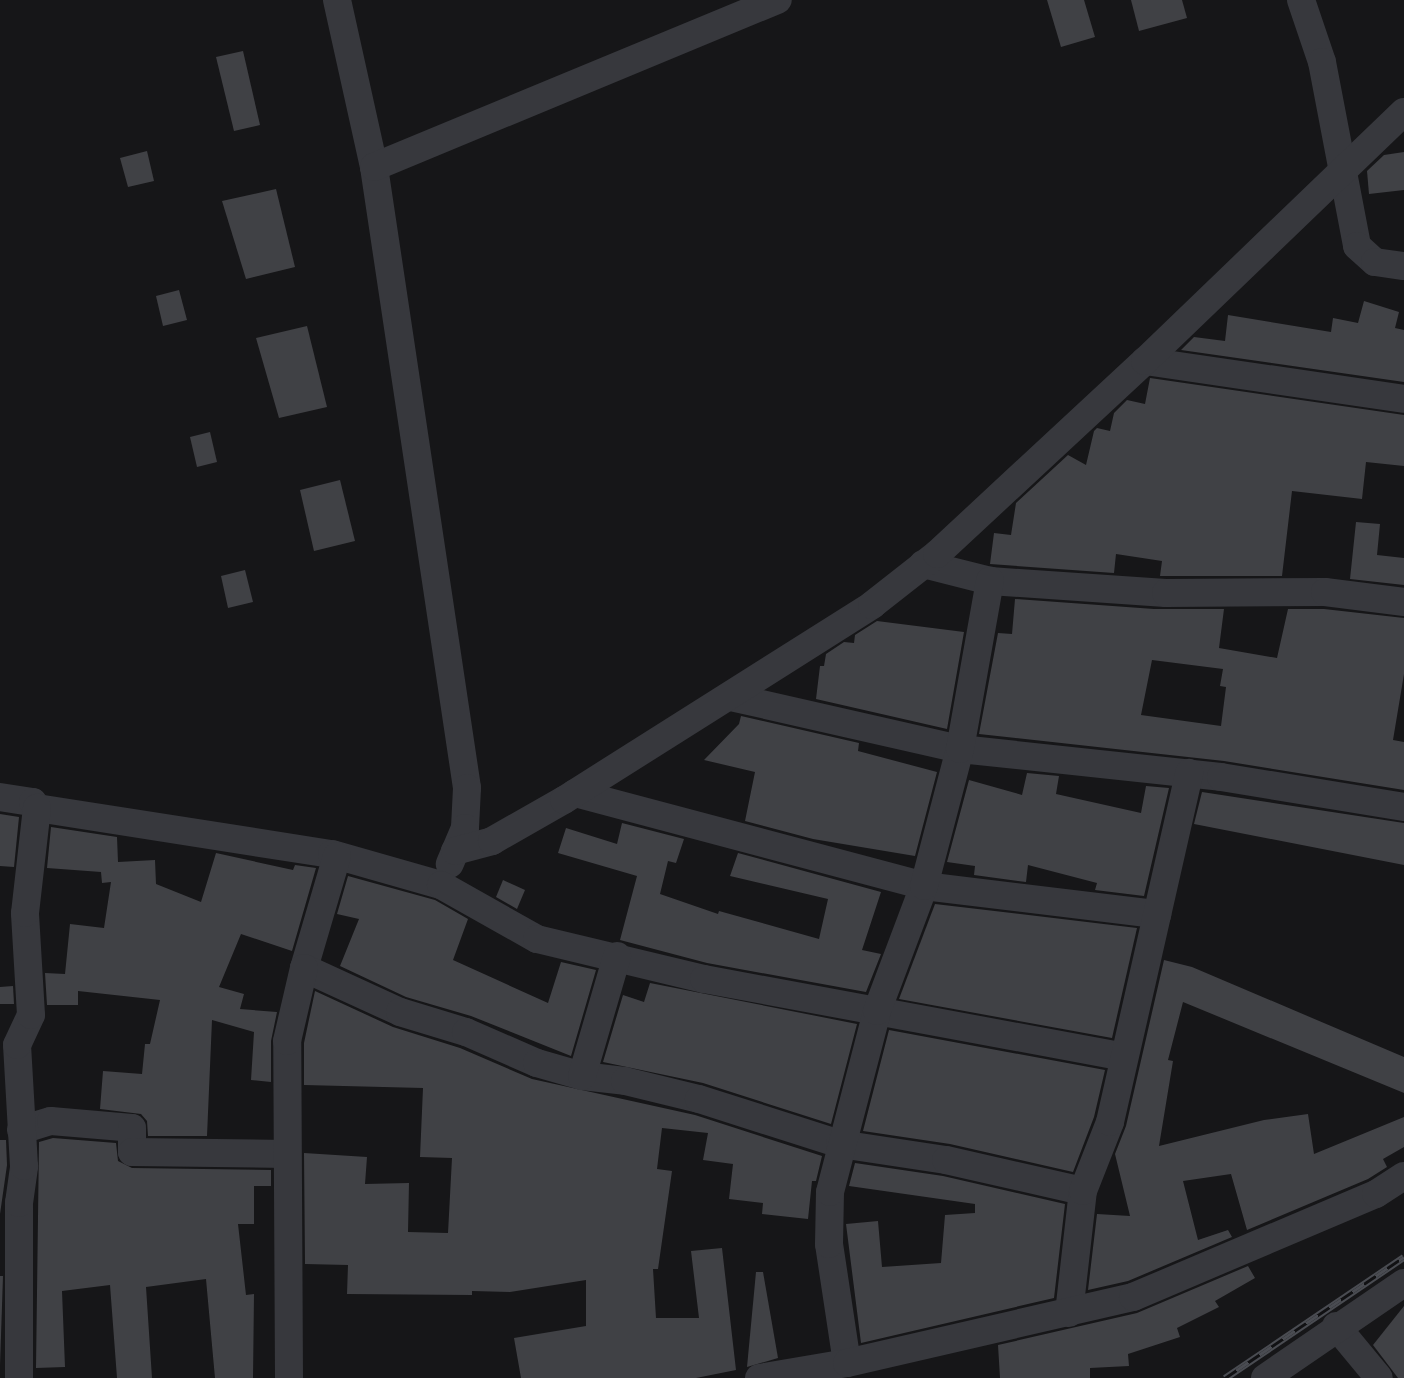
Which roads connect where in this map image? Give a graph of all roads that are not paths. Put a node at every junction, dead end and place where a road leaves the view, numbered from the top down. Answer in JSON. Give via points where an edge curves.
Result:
{"nodes":[{"id":1,"x":337,"y":0,"type":"edge"},
{"id":2,"x":778,"y":0,"type":"edge"},
{"id":3,"x":1301,"y":0,"type":"edge"},
{"id":4,"x":1404,"y":112,"type":"edge"},
{"id":5,"x":374,"y":167,"type":"junction"},
{"id":6,"x":1341,"y":175,"type":"junction"},
{"id":7,"x":1404,"y":266,"type":"edge"},
{"id":8,"x":1145,"y":362,"type":"junction"},
{"id":9,"x":1404,"y":399,"type":"edge"},
{"id":10,"x":923,"y":564,"type":"junction"},
{"id":11,"x":990,"y":581,"type":"junction"},
{"id":12,"x":1404,"y":602,"type":"edge"},
{"id":13,"x":731,"y":697,"type":"junction"},
{"id":14,"x":960,"y":749,"type":"junction"},
{"id":15,"x":1190,"y":773,"type":"junction"},
{"id":16,"x":575,"y":793,"type":"junction"},
{"id":17,"x":0,"y":797,"type":"edge"},
{"id":18,"x":1404,"y":807,"type":"edge"},
{"id":19,"x":37,"y":808,"type":"junction"},
{"id":20,"x":455,"y":851,"type":"junction"},
{"id":21,"x":337,"y":856,"type":"junction"},
{"id":22,"x":441,"y":885,"type":"junction"},
{"id":23,"x":924,"y":886,"type":"junction"},
{"id":24,"x":1157,"y":914,"type":"junction"},
{"id":25,"x":617,"y":956,"type":"junction"},
{"id":26,"x":304,"y":968,"type":"junction"},
{"id":27,"x":877,"y":1011,"type":"junction"},
{"id":28,"x":1124,"y":1057,"type":"junction"},
{"id":29,"x":582,"y":1076,"type":"junction"},
{"id":30,"x":21,"y":1130,"type":"junction"},
{"id":31,"x":840,"y":1144,"type":"junction"},
{"id":32,"x":286,"y":1154,"type":"junction"},
{"id":33,"x":1404,"y":1176,"type":"edge"},
{"id":34,"x":1083,"y":1191,"type":"junction"},
{"id":35,"x":1404,"y":1283,"type":"edge"},
{"id":36,"x":1069,"y":1313,"type":"junction"},
{"id":37,"x":1336,"y":1326,"type":"junction"},
{"id":38,"x":1308,"y":1348,"type":"junction"},
{"id":39,"x":847,"y":1363,"type":"junction"},
{"id":40,"x":19,"y":1378,"type":"edge"},
{"id":41,"x":289,"y":1378,"type":"edge"},
{"id":42,"x":759,"y":1378,"type":"edge"},
{"id":43,"x":1265,"y":1378,"type":"edge"},
{"id":44,"x":1289,"y":1378,"type":"edge"},
{"id":45,"x":1379,"y":1378,"type":"edge"}],
"edges":[{"from":1,"to":5,"type":"street"},
{"from":2,"to":5,"type":"street"},
{"from":3,"to":6,"type":"street","via":[[1322,62]]},
{"from":4,"to":6,"type":"street"},
{"from":5,"to":20,"type":"street","via":[[467,788],[465,828]]},
{"from":6,"to":7,"type":"street","via":[[1357,246],[1375,262]]},
{"from":6,"to":8,"type":"street"},
{"from":8,"to":9,"type":"street"},
{"from":8,"to":10,"type":"street"},
{"from":10,"to":11,"type":"street"},
{"from":10,"to":13,"type":"street","via":[[872,605]]},
{"from":11,"to":12,"type":"street","via":[[1166,593],[1325,592]]},
{"from":11,"to":14,"type":"street"},
{"from":13,"to":14,"type":"street"},
{"from":13,"to":16,"type":"street"},
{"from":14,"to":15,"type":"street"},
{"from":14,"to":23,"type":"street"},
{"from":15,"to":18,"type":"street"},
{"from":15,"to":24,"type":"street"},
{"from":16,"to":20,"type":"street","via":[[492,841]]},
{"from":16,"to":23,"type":"street"},
{"from":17,"to":19,"type":"street","via":[[33,802]]},
{"from":19,"to":21,"type":"street","via":[[114,817]]},
{"from":19,"to":30,"type":"street","via":[[25,913],[31,1015],[17,1045]]},
{"from":20,"to":22,"type":"street"},
{"from":21,"to":22,"type":"street"},
{"from":21,"to":26,"type":"street"},
{"from":22,"to":25,"type":"street","via":[[537,939]]},
{"from":23,"to":24,"type":"street"},
{"from":23,"to":27,"type":"street"},
{"from":24,"to":28,"type":"street"},
{"from":25,"to":27,"type":"street","via":[[704,979]]},
{"from":25,"to":29,"type":"street"},
{"from":26,"to":29,"type":"street","via":[[400,1012],[466,1032],[537,1063]]},
{"from":26,"to":32,"type":"street","via":[[287,1041]]},
{"from":27,"to":28,"type":"street"},
{"from":27,"to":31,"type":"street"},
{"from":28,"to":34,"type":"street","via":[[1110,1122]]},
{"from":29,"to":31,"type":"street","via":[[625,1081],[699,1099]]},
{"from":30,"to":32,"type":"street","via":[[51,1121],[132,1128],[132,1152]]},
{"from":30,"to":40,"type":"street","via":[[24,1166],[19,1203]]},
{"from":31,"to":34,"type":"street","via":[[946,1160]]},
{"from":31,"to":39,"type":"street","via":[[830,1192],[829,1244]]},
{"from":32,"to":41,"type":"street"},
{"from":33,"to":36,"type":"street","via":[[1376,1194],[1133,1297]]},
{"from":34,"to":36,"type":"street"},
{"from":35,"to":37,"type":"street"},
{"from":36,"to":39,"type":"street"},
{"from":37,"to":38,"type":"street"},
{"from":37,"to":45,"type":"street"},
{"from":38,"to":43,"type":"street"},
{"from":38,"to":44,"type":"street"},
{"from":39,"to":42,"type":"street"}]}
